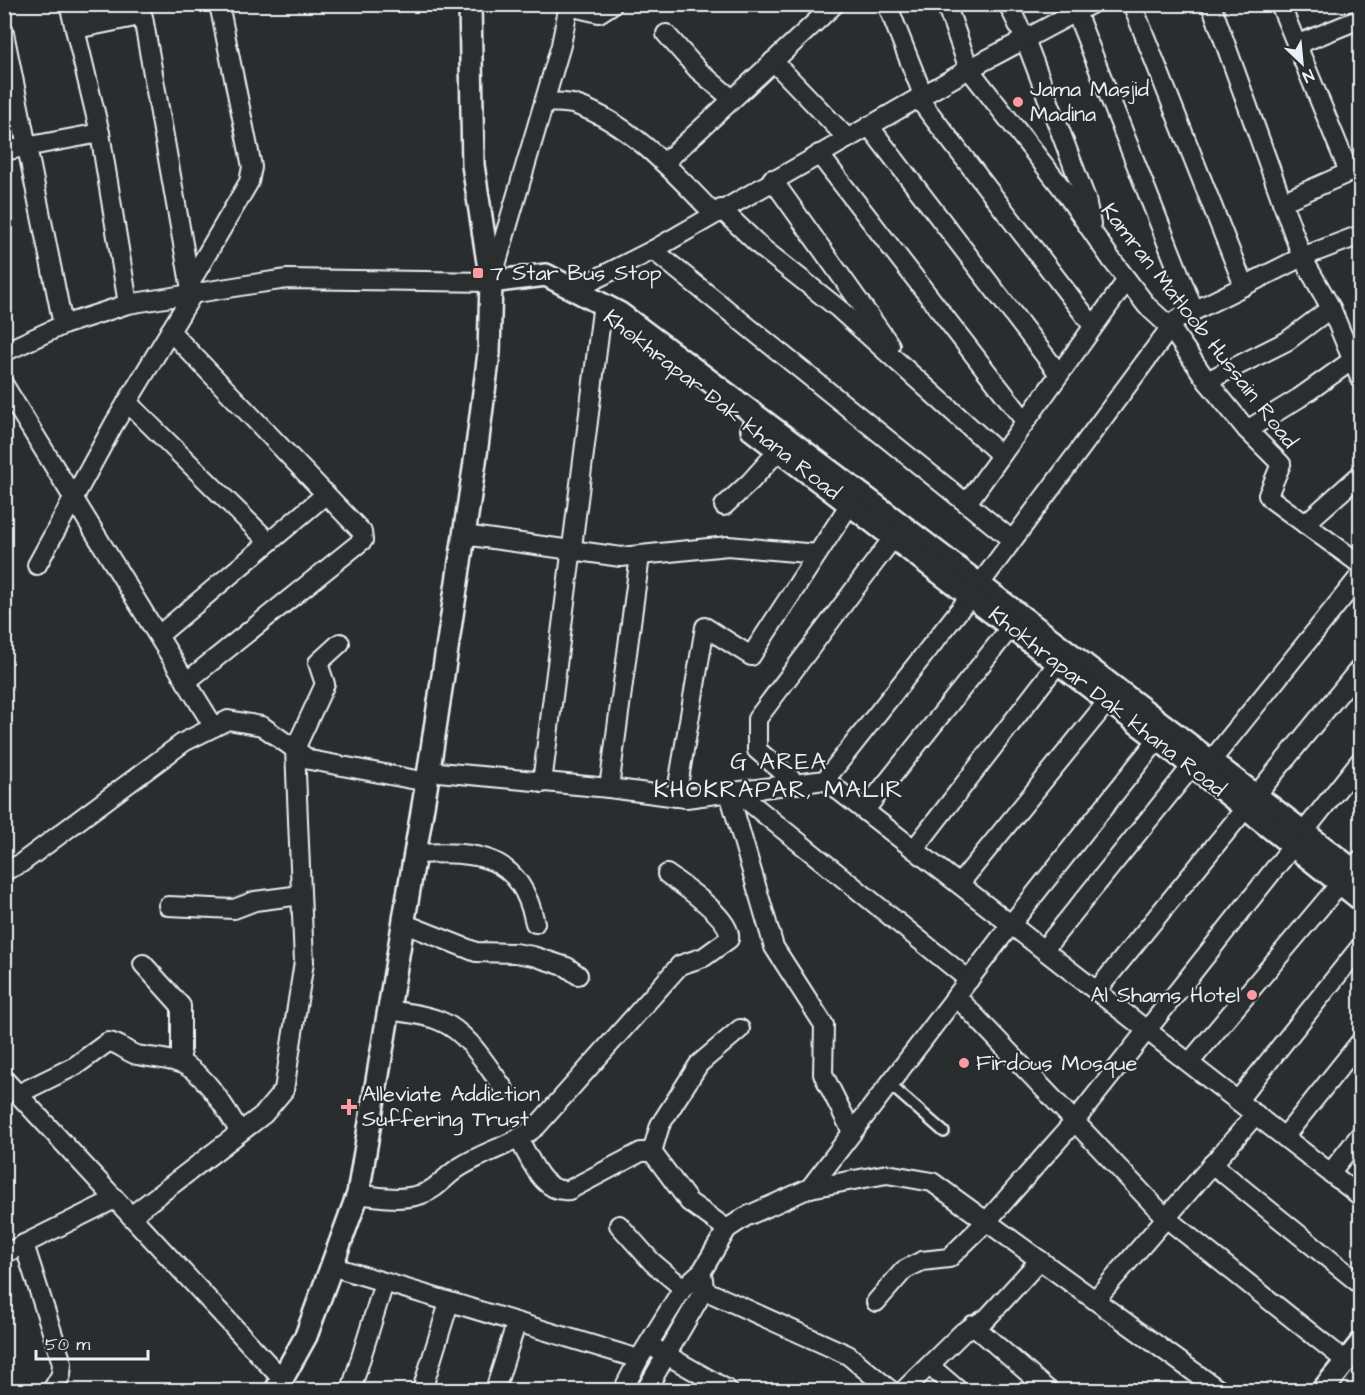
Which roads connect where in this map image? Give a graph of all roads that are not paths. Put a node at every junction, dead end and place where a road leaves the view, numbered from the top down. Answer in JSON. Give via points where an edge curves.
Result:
{"nodes":[{"id":1,"x":219,"y":4,"type":"edge"},
{"id":2,"x":470,"y":4,"type":"edge"},
{"id":3,"x":613,"y":4,"type":"edge"},
{"id":4,"x":835,"y":4,"type":"edge"},
{"id":5,"x":887,"y":4,"type":"edge"},
{"id":6,"x":946,"y":4,"type":"edge"},
{"id":7,"x":1008,"y":4,"type":"edge"},
{"id":8,"x":1132,"y":4,"type":"edge"},
{"id":9,"x":1211,"y":4,"type":"edge"},
{"id":10,"x":1280,"y":4,"type":"edge"},
{"id":11,"x":114,"y":5,"type":"edge"},
{"id":12,"x":569,"y":5,"type":"edge"},
{"id":13,"x":1083,"y":8,"type":"edge"},
{"id":14,"x":72,"y":16,"type":"edge"},
{"id":15,"x":1360,"y":19,"type":"edge"},
{"id":16,"x":4,"y":33,"type":"edge"},
{"id":17,"x":666,"y":34,"type":"dead end"},
{"id":18,"x":1025,"y":39,"type":"junction"},
{"id":19,"x":1296,"y":45,"type":"junction"},
{"id":20,"x":773,"y":61,"type":"junction"},
{"id":21,"x":969,"y":69,"type":"junction"},
{"id":22,"x":920,"y":96,"type":"junction"},
{"id":23,"x":732,"y":99,"type":"junction"},
{"id":24,"x":544,"y":102,"type":"junction"},
{"id":25,"x":869,"y":126,"type":"junction"},
{"id":26,"x":100,"y":133,"type":"junction"},
{"id":27,"x":847,"y":138,"type":"junction"},
{"id":28,"x":29,"y":146,"type":"junction"},
{"id":29,"x":4,"y":151,"type":"edge"},
{"id":30,"x":819,"y":154,"type":"junction"},
{"id":31,"x":664,"y":163,"type":"junction"},
{"id":32,"x":1355,"y":170,"type":"edge"},
{"id":33,"x":772,"y":179,"type":"junction"},
{"id":34,"x":1282,"y":201,"type":"junction"},
{"id":35,"x":718,"y":212,"type":"junction"},
{"id":36,"x":1094,"y":234,"type":"junction"},
{"id":37,"x":1360,"y":235,"type":"edge"},
{"id":38,"x":653,"y":250,"type":"junction"},
{"id":39,"x":1302,"y":258,"type":"junction"},
{"id":40,"x":1127,"y":280,"type":"junction"},
{"id":41,"x":491,"y":282,"type":"junction"},
{"id":42,"x":1244,"y":286,"type":"junction"},
{"id":43,"x":192,"y":288,"type":"junction"},
{"id":44,"x":576,"y":289,"type":"junction"},
{"id":45,"x":128,"y":304,"type":"junction"},
{"id":46,"x":1331,"y":308,"type":"junction"},
{"id":47,"x":602,"y":311,"type":"junction"},
{"id":48,"x":1194,"y":311,"type":"junction"},
{"id":49,"x":63,"y":325,"type":"junction"},
{"id":50,"x":1093,"y":326,"type":"junction"},
{"id":51,"x":1170,"y":327,"type":"junction"},
{"id":52,"x":170,"y":331,"type":"junction"},
{"id":53,"x":5,"y":349,"type":"edge"},
{"id":54,"x":1354,"y":359,"type":"junction"},
{"id":55,"x":908,"y":371,"type":"junction"},
{"id":56,"x":1059,"y":374,"type":"junction"},
{"id":57,"x":1360,"y":378,"type":"edge"},
{"id":58,"x":1207,"y":381,"type":"junction"},
{"id":59,"x":4,"y":385,"type":"edge"},
{"id":60,"x":127,"y":402,"type":"junction"},
{"id":61,"x":1025,"y":421,"type":"junction"},
{"id":62,"x":1247,"y":429,"type":"junction"},
{"id":63,"x":778,"y":450,"type":"junction"},
{"id":64,"x":1001,"y":455,"type":"junction"},
{"id":65,"x":1360,"y":475,"type":"edge"},
{"id":66,"x":325,"y":495,"type":"junction"},
{"id":67,"x":74,"y":498,"type":"junction"},
{"id":68,"x":967,"y":503,"type":"junction"},
{"id":69,"x":850,"y":504,"type":"junction"},
{"id":70,"x":724,"y":506,"type":"dead end"},
{"id":71,"x":1305,"y":524,"type":"junction"},
{"id":72,"x":464,"y":535,"type":"junction"},
{"id":73,"x":893,"y":538,"type":"junction"},
{"id":74,"x":1012,"y":540,"type":"junction"},
{"id":75,"x":269,"y":542,"type":"junction"},
{"id":76,"x":572,"y":550,"type":"junction"},
{"id":77,"x":817,"y":554,"type":"junction"},
{"id":78,"x":640,"y":556,"type":"junction"},
{"id":79,"x":1360,"y":564,"type":"edge"},
{"id":80,"x":37,"y":565,"type":"dead end"},
{"id":81,"x":1360,"y":576,"type":"edge"},
{"id":82,"x":974,"y":590,"type":"junction"},
{"id":83,"x":1011,"y":627,"type":"junction"},
{"id":84,"x":159,"y":635,"type":"junction"},
{"id":85,"x":340,"y":643,"type":"dead end"},
{"id":86,"x":1058,"y":663,"type":"junction"},
{"id":87,"x":1360,"y":668,"type":"edge"},
{"id":88,"x":186,"y":682,"type":"junction"},
{"id":89,"x":1108,"y":701,"type":"junction"},
{"id":90,"x":214,"y":727,"type":"junction"},
{"id":91,"x":1158,"y":739,"type":"junction"},
{"id":92,"x":295,"y":749,"type":"junction"},
{"id":93,"x":1360,"y":761,"type":"edge"},
{"id":94,"x":1201,"y":763,"type":"junction"},
{"id":95,"x":428,"y":776,"type":"junction"},
{"id":96,"x":825,"y":780,"type":"junction"},
{"id":97,"x":542,"y":783,"type":"junction"},
{"id":98,"x":797,"y":784,"type":"junction"},
{"id":99,"x":609,"y":788,"type":"junction"},
{"id":100,"x":733,"y":793,"type":"junction"},
{"id":101,"x":676,"y":797,"type":"junction"},
{"id":102,"x":1251,"y":802,"type":"junction"},
{"id":103,"x":865,"y":810,"type":"junction"},
{"id":104,"x":1298,"y":838,"type":"junction"},
{"id":105,"x":915,"y":848,"type":"junction"},
{"id":106,"x":415,"y":854,"type":"junction"},
{"id":107,"x":4,"y":871,"type":"edge"},
{"id":108,"x":1354,"y":872,"type":"edge"},
{"id":109,"x":667,"y":874,"type":"dead end"},
{"id":110,"x":960,"y":883,"type":"junction"},
{"id":111,"x":301,"y":895,"type":"junction"},
{"id":112,"x":1360,"y":899,"type":"edge"},
{"id":113,"x":168,"y":906,"type":"dead end"},
{"id":114,"x":403,"y":923,"type":"junction"},
{"id":115,"x":535,"y":923,"type":"dead end"},
{"id":116,"x":1012,"y":923,"type":"junction"},
{"id":117,"x":1360,"y":947,"type":"edge"},
{"id":118,"x":1045,"y":948,"type":"junction"},
{"id":119,"x":143,"y":964,"type":"dead end"},
{"id":120,"x":578,"y":975,"type":"dead end"},
{"id":121,"x":969,"y":980,"type":"junction"},
{"id":122,"x":1098,"y":989,"type":"junction"},
{"id":123,"x":956,"y":996,"type":"junction"},
{"id":124,"x":389,"y":1010,"type":"junction"},
{"id":125,"x":1147,"y":1028,"type":"junction"},
{"id":126,"x":740,"y":1029,"type":"dead end"},
{"id":127,"x":1360,"y":1042,"type":"edge"},
{"id":128,"x":1190,"y":1062,"type":"junction"},
{"id":129,"x":181,"y":1063,"type":"junction"},
{"id":130,"x":4,"y":1079,"type":"edge"},
{"id":131,"x":889,"y":1084,"type":"junction"},
{"id":132,"x":504,"y":1089,"type":"dead end"},
{"id":133,"x":18,"y":1094,"type":"junction"},
{"id":134,"x":1238,"y":1100,"type":"junction"},
{"id":135,"x":1256,"y":1114,"type":"junction"},
{"id":136,"x":1075,"y":1121,"type":"junction"},
{"id":137,"x":240,"y":1132,"type":"junction"},
{"id":138,"x":852,"y":1132,"type":"junction"},
{"id":139,"x":944,"y":1132,"type":"dead end"},
{"id":140,"x":1360,"y":1135,"type":"edge"},
{"id":141,"x":1284,"y":1136,"type":"junction"},
{"id":142,"x":519,"y":1140,"type":"junction"},
{"id":143,"x":652,"y":1152,"type":"junction"},
{"id":144,"x":1212,"y":1164,"type":"junction"},
{"id":145,"x":1331,"y":1172,"type":"junction"},
{"id":146,"x":810,"y":1188,"type":"junction"},
{"id":147,"x":358,"y":1194,"type":"junction"},
{"id":148,"x":1360,"y":1196,"type":"edge"},
{"id":149,"x":115,"y":1199,"type":"junction"},
{"id":150,"x":131,"y":1216,"type":"junction"},
{"id":151,"x":1166,"y":1218,"type":"junction"},
{"id":152,"x":987,"y":1221,"type":"junction"},
{"id":153,"x":618,"y":1225,"type":"dead end"},
{"id":154,"x":728,"y":1229,"type":"junction"},
{"id":155,"x":24,"y":1244,"type":"junction"},
{"id":156,"x":4,"y":1254,"type":"edge"},
{"id":157,"x":1040,"y":1260,"type":"junction"},
{"id":158,"x":334,"y":1267,"type":"junction"},
{"id":159,"x":702,"y":1271,"type":"junction"},
{"id":160,"x":384,"y":1282,"type":"junction"},
{"id":161,"x":1360,"y":1284,"type":"edge"},
{"id":162,"x":683,"y":1288,"type":"junction"},
{"id":163,"x":704,"y":1290,"type":"junction"},
{"id":164,"x":1095,"y":1300,"type":"junction"},
{"id":165,"x":876,"y":1302,"type":"dead end"},
{"id":166,"x":449,"y":1303,"type":"junction"},
{"id":167,"x":516,"y":1324,"type":"junction"},
{"id":168,"x":974,"y":1325,"type":"junction"},
{"id":169,"x":1360,"y":1344,"type":"edge"},
{"id":170,"x":644,"y":1352,"type":"junction"},
{"id":171,"x":666,"y":1355,"type":"junction"},
{"id":172,"x":1347,"y":1362,"type":"junction"},
{"id":173,"x":930,"y":1366,"type":"junction"},
{"id":174,"x":1360,"y":1379,"type":"edge"},
{"id":175,"x":279,"y":1385,"type":"edge"},
{"id":176,"x":52,"y":1390,"type":"edge"},
{"id":177,"x":351,"y":1390,"type":"edge"},
{"id":178,"x":422,"y":1390,"type":"edge"},
{"id":179,"x":495,"y":1390,"type":"edge"},
{"id":180,"x":624,"y":1390,"type":"edge"},
{"id":181,"x":646,"y":1390,"type":"edge"},
{"id":182,"x":728,"y":1390,"type":"edge"},
{"id":183,"x":890,"y":1390,"type":"edge"},
{"id":184,"x":904,"y":1390,"type":"edge"},
{"id":185,"x":958,"y":1390,"type":"edge"},
{"id":186,"x":1048,"y":1390,"type":"edge"},
{"id":187,"x":1216,"y":1390,"type":"edge"},
{"id":188,"x":1323,"y":1390,"type":"edge"},
{"id":189,"x":1352,"y":1390,"type":"edge"}],
"edges":[{"from":1,"to":43,"type":"street","via":[[252,167],[249,182]]},
{"from":2,"to":41,"type":"street","via":[[473,165]]},
{"from":3,"to":12,"type":"street","via":[[599,13]]},
{"from":4,"to":20,"type":"street"},
{"from":5,"to":22,"type":"street"},
{"from":6,"to":21,"type":"street","name":"Kamran Matloob Hussain Road"},
{"from":7,"to":18,"type":"street"},
{"from":8,"to":42,"type":"street"},
{"from":9,"to":34,"type":"street"},
{"from":10,"to":19,"type":"street"},
{"from":11,"to":14,"type":"street"},
{"from":12,"to":24,"type":"street"},
{"from":13,"to":18,"type":"street"},
{"from":13,"to":48,"type":"street"},
{"from":14,"to":26,"type":"street"},
{"from":14,"to":43,"type":"street","via":[[143,18]]},
{"from":15,"to":19,"type":"street"},
{"from":16,"to":28,"type":"street"},
{"from":17,"to":23,"type":"street","via":[[698,70]]},
{"from":18,"to":21,"type":"street"},
{"from":18,"to":36,"type":"street","via":[[1086,199]]},
{"from":19,"to":32,"type":"street"},
{"from":20,"to":23,"type":"street"},
{"from":20,"to":27,"type":"street"},
{"from":21,"to":22,"type":"street"},
{"from":21,"to":36,"type":"street","name":"Kamran Matloob Hussain Road"},
{"from":22,"to":25,"type":"street"},
{"from":22,"to":50,"type":"street"},
{"from":23,"to":31,"type":"street"},
{"from":24,"to":31,"type":"street","via":[[575,104],[608,120]]},
{"from":24,"to":41,"type":"street"},
{"from":25,"to":27,"type":"street"},
{"from":25,"to":56,"type":"street"},
{"from":26,"to":28,"type":"street"},
{"from":26,"to":45,"type":"street"},
{"from":27,"to":30,"type":"street"},
{"from":28,"to":29,"type":"street"},
{"from":28,"to":49,"type":"street"},
{"from":30,"to":33,"type":"street"},
{"from":30,"to":61,"type":"street"},
{"from":31,"to":35,"type":"street"},
{"from":32,"to":34,"type":"street"},
{"from":33,"to":35,"type":"street"},
{"from":33,"to":55,"type":"street"},
{"from":34,"to":39,"type":"street"},
{"from":35,"to":38,"type":"street"},
{"from":35,"to":55,"type":"street"},
{"from":36,"to":40,"type":"street","name":"Kamran Matloob Hussain Road"},
{"from":37,"to":39,"type":"street"},
{"from":38,"to":44,"type":"street"},
{"from":38,"to":68,"type":"street"},
{"from":39,"to":42,"type":"street"},
{"from":39,"to":46,"type":"street"},
{"from":40,"to":50,"type":"street"},
{"from":40,"to":51,"type":"street","name":"Kamran Matloob Hussain Road"},
{"from":41,"to":43,"type":"street","via":[[287,279]]},
{"from":41,"to":44,"type":"street","via":[[546,274]]},
{"from":41,"to":72,"type":"street","via":[[489,353]]},
{"from":42,"to":48,"type":"street"},
{"from":43,"to":45,"type":"street"},
{"from":43,"to":52,"type":"street"},
{"from":44,"to":47,"type":"street","name":"Khokhrapar Dak khana Road"},
{"from":44,"to":82,"type":"street","name":"Khokhrapar Dak khana Road","via":[[619,313]]},
{"from":45,"to":49,"type":"street"},
{"from":46,"to":54,"type":"street"},
{"from":46,"to":58,"type":"street","via":[[1287,341]]},
{"from":47,"to":63,"type":"street","name":"Khokhrapar Dak khana Road"},
{"from":47,"to":76,"type":"street"},
{"from":48,"to":51,"type":"street"},
{"from":49,"to":53,"type":"street"},
{"from":50,"to":56,"type":"street"},
{"from":51,"to":58,"type":"street","name":"Kamran Matloob Hussain Road"},
{"from":51,"to":74,"type":"street"},
{"from":52,"to":60,"type":"street"},
{"from":52,"to":66,"type":"street"},
{"from":54,"to":57,"type":"street"},
{"from":54,"to":62,"type":"street"},
{"from":55,"to":64,"type":"street"},
{"from":56,"to":61,"type":"street"},
{"from":58,"to":62,"type":"street","name":"Kamran Matloob Hussain Road"},
{"from":59,"to":67,"type":"street"},
{"from":60,"to":67,"type":"street"},
{"from":60,"to":75,"type":"street"},
{"from":61,"to":64,"type":"street"},
{"from":62,"to":71,"type":"street","name":"Kamran Matloob Hussain Road","via":[[1281,464],[1268,495]]},
{"from":63,"to":69,"type":"street","name":"Khokhrapar Dak khana Road"},
{"from":63,"to":70,"type":"street"},
{"from":64,"to":68,"type":"street"},
{"from":65,"to":71,"type":"street"},
{"from":66,"to":75,"type":"street"},
{"from":66,"to":88,"type":"street","via":[[362,532],[363,540]]},
{"from":67,"to":80,"type":"street"},
{"from":67,"to":84,"type":"street"},
{"from":68,"to":74,"type":"street"},
{"from":69,"to":73,"type":"street","name":"Khokhrapar Dak khana Road"},
{"from":69,"to":77,"type":"street"},
{"from":71,"to":79,"type":"street","name":"Kamran Matloob Hussain Road"},
{"from":72,"to":76,"type":"street"},
{"from":72,"to":95,"type":"street"},
{"from":73,"to":82,"type":"street","name":"Khokhrapar Dak khana Road"},
{"from":73,"to":98,"type":"street","via":[[757,719],[757,750]]},
{"from":74,"to":82,"type":"street"},
{"from":75,"to":84,"type":"street"},
{"from":76,"to":78,"type":"street"},
{"from":76,"to":97,"type":"street"},
{"from":77,"to":78,"type":"street","via":[[728,546]]},
{"from":77,"to":101,"type":"street","via":[[751,656],[705,627]]},
{"from":78,"to":99,"type":"street"},
{"from":81,"to":94,"type":"street"},
{"from":82,"to":83,"type":"street","name":"Khokhrapar Dak khana Road"},
{"from":82,"to":94,"type":"street","name":"Khokhrapar Dak khana Road"},
{"from":82,"to":96,"type":"street"},
{"from":83,"to":86,"type":"street","name":"Khokhrapar Dak khana Road"},
{"from":83,"to":103,"type":"street"},
{"from":84,"to":88,"type":"street"},
{"from":85,"to":92,"type":"street","via":[[318,663],[325,684]]},
{"from":86,"to":89,"type":"street","name":"Khokhrapar Dak khana Road"},
{"from":86,"to":105,"type":"street"},
{"from":87,"to":102,"type":"street"},
{"from":88,"to":90,"type":"street"},
{"from":89,"to":91,"type":"street","name":"Khokhrapar Dak khana Road"},
{"from":89,"to":110,"type":"street"},
{"from":90,"to":92,"type":"street","via":[[228,720],[262,726]]},
{"from":90,"to":107,"type":"street","via":[[184,742],[20,864]]},
{"from":91,"to":94,"type":"street","name":"Khokhrapar Dak khana Road"},
{"from":91,"to":116,"type":"street"},
{"from":92,"to":95,"type":"street","via":[[310,760]]},
{"from":92,"to":111,"type":"street"},
{"from":93,"to":104,"type":"street"},
{"from":94,"to":102,"type":"street","name":"Khokhrapar Dak khana Road"},
{"from":94,"to":118,"type":"street"},
{"from":95,"to":97,"type":"street"},
{"from":95,"to":106,"type":"street"},
{"from":96,"to":98,"type":"street"},
{"from":96,"to":103,"type":"street"},
{"from":97,"to":99,"type":"street"},
{"from":98,"to":100,"type":"street"},
{"from":99,"to":101,"type":"street"},
{"from":100,"to":101,"type":"street"},
{"from":100,"to":121,"type":"street"},
{"from":100,"to":138,"type":"street","via":[[774,947],[824,1025],[823,1074]]},
{"from":102,"to":104,"type":"street","name":"Khokhrapar Dak khana Road"},
{"from":102,"to":122,"type":"street"},
{"from":103,"to":105,"type":"street"},
{"from":104,"to":108,"type":"street","name":"Khokhrapar Dak khana Road"},
{"from":104,"to":125,"type":"street"},
{"from":105,"to":110,"type":"street"},
{"from":106,"to":114,"type":"street"},
{"from":106,"to":115,"type":"street","via":[[460,852],[493,862],[524,888]]},
{"from":108,"to":112,"type":"street","name":"Khokhrapar Dak khana Road"},
{"from":108,"to":128,"type":"street"},
{"from":109,"to":142,"type":"street","via":[[708,905],[728,931],[729,939],[704,957],[680,965],[537,1126]]},
{"from":110,"to":116,"type":"street"},
{"from":111,"to":113,"type":"street","via":[[255,901],[234,909]]},
{"from":111,"to":137,"type":"street","via":[[304,962],[284,1090],[264,1114]]},
{"from":114,"to":120,"type":"street","via":[[476,952],[533,956],[567,967]]},
{"from":114,"to":124,"type":"street"},
{"from":116,"to":118,"type":"street"},
{"from":116,"to":121,"type":"street"},
{"from":117,"to":134,"type":"street"},
{"from":118,"to":122,"type":"street"},
{"from":119,"to":129,"type":"street","via":[[181,1006]]},
{"from":121,"to":123,"type":"street"},
{"from":122,"to":125,"type":"street"},
{"from":123,"to":131,"type":"street"},
{"from":123,"to":136,"type":"street"},
{"from":124,"to":132,"type":"street","via":[[450,1026]]},
{"from":124,"to":147,"type":"street"},
{"from":125,"to":128,"type":"street"},
{"from":125,"to":136,"type":"street"},
{"from":126,"to":143,"type":"street","via":[[699,1064],[660,1125]]},
{"from":127,"to":141,"type":"street"},
{"from":128,"to":134,"type":"street"},
{"from":129,"to":133,"type":"street","via":[[135,1054],[116,1042],[108,1042],[75,1066]]},
{"from":129,"to":137,"type":"street","via":[[216,1095]]},
{"from":130,"to":133,"type":"street"},
{"from":131,"to":138,"type":"street"},
{"from":131,"to":139,"type":"lane"},
{"from":133,"to":149,"type":"street"},
{"from":134,"to":135,"type":"street"},
{"from":135,"to":141,"type":"street"},
{"from":135,"to":144,"type":"street"},
{"from":136,"to":151,"type":"street"},
{"from":136,"to":152,"type":"street"},
{"from":137,"to":150,"type":"street"},
{"from":138,"to":146,"type":"street"},
{"from":140,"to":145,"type":"street"},
{"from":141,"to":145,"type":"street"},
{"from":142,"to":143,"type":"street","via":[[548,1186],[560,1191],[569,1190],[641,1152]]},
{"from":142,"to":147,"type":"street","via":[[459,1167],[438,1186],[420,1195],[393,1198]]},
{"from":143,"to":154,"type":"street","via":[[689,1202]]},
{"from":144,"to":151,"type":"street"},
{"from":144,"to":161,"type":"street"},
{"from":145,"to":148,"type":"street"},
{"from":146,"to":152,"type":"street","via":[[887,1174],[932,1182]]},
{"from":146,"to":154,"type":"street","via":[[745,1217]]},
{"from":147,"to":158,"type":"street"},
{"from":149,"to":150,"type":"street"},
{"from":149,"to":155,"type":"street"},
{"from":150,"to":175,"type":"street"},
{"from":151,"to":164,"type":"street"},
{"from":151,"to":172,"type":"street"},
{"from":152,"to":157,"type":"street"},
{"from":152,"to":165,"type":"street","via":[[949,1258],[922,1261],[904,1270]]},
{"from":153,"to":162,"type":"street"},
{"from":154,"to":159,"type":"street"},
{"from":155,"to":156,"type":"street"},
{"from":155,"to":176,"type":"street","via":[[62,1363],[61,1375]]},
{"from":157,"to":164,"type":"street"},
{"from":157,"to":168,"type":"street","via":[[987,1318]]},
{"from":158,"to":160,"type":"street"},
{"from":158,"to":175,"type":"street","via":[[306,1336]]},
{"from":159,"to":162,"type":"street"},
{"from":159,"to":163,"type":"street"},
{"from":160,"to":166,"type":"street"},
{"from":160,"to":177,"type":"street"},
{"from":162,"to":170,"type":"street"},
{"from":163,"to":171,"type":"street"},
{"from":163,"to":183,"type":"street","via":[[849,1354]]},
{"from":164,"to":187,"type":"street"},
{"from":166,"to":167,"type":"street"},
{"from":166,"to":178,"type":"street"},
{"from":167,"to":170,"type":"street"},
{"from":167,"to":179,"type":"street"},
{"from":168,"to":173,"type":"street"},
{"from":168,"to":186,"type":"street"},
{"from":169,"to":172,"type":"street"},
{"from":170,"to":171,"type":"street"},
{"from":170,"to":180,"type":"street"},
{"from":171,"to":181,"type":"street"},
{"from":171,"to":182,"type":"street"},
{"from":172,"to":188,"type":"street"},
{"from":173,"to":184,"type":"street"},
{"from":173,"to":185,"type":"street"},
{"from":174,"to":189,"type":"street"}]}
